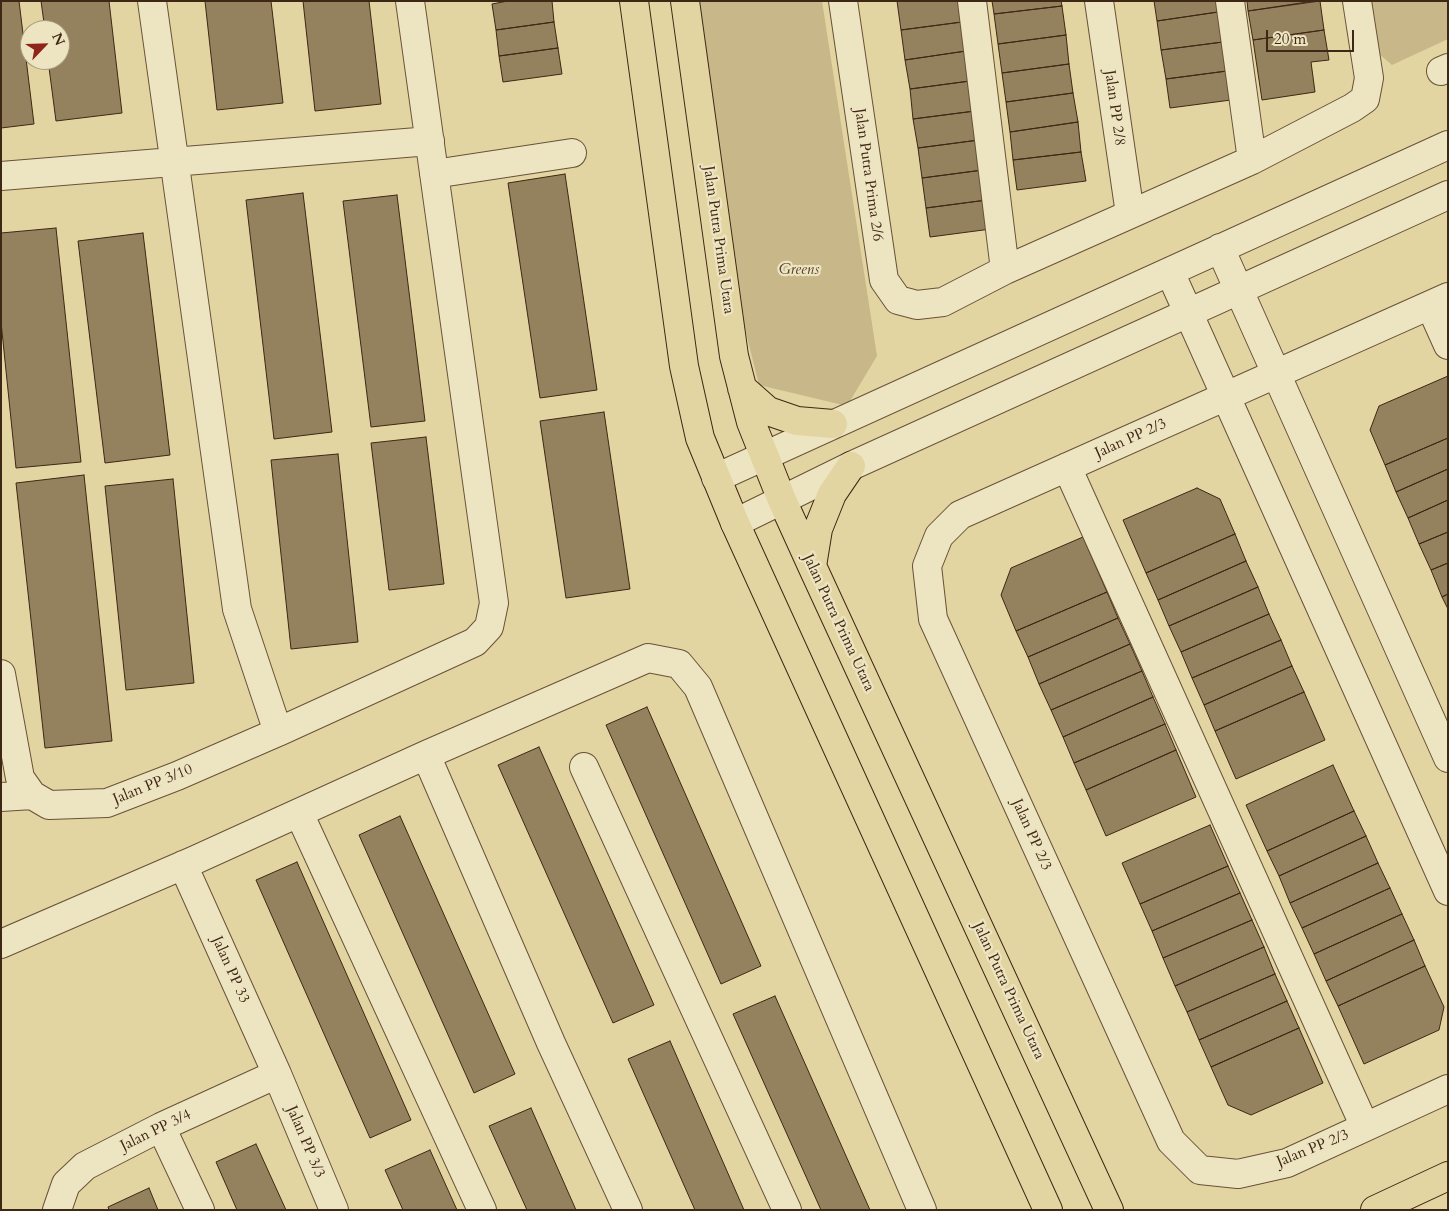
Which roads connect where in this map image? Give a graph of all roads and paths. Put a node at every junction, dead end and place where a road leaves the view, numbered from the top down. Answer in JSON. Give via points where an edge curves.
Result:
{"nodes":[{"id":1,"x":152,"y":1,"type":"edge"},
{"id":2,"x":410,"y":1,"type":"edge"},
{"id":3,"x":634,"y":1,"type":"edge"},
{"id":4,"x":685,"y":1,"type":"edge"},
{"id":5,"x":843,"y":1,"type":"edge"},
{"id":6,"x":972,"y":1,"type":"edge"},
{"id":7,"x":1099,"y":1,"type":"edge"},
{"id":8,"x":1230,"y":1,"type":"edge"},
{"id":9,"x":1357,"y":1,"type":"edge"},
{"id":10,"x":430,"y":141,"type":"junction"},
{"id":11,"x":1448,"y":145,"type":"edge"},
{"id":12,"x":572,"y":153,"type":"dead end"},
{"id":13,"x":1252,"y":160,"type":"junction"},
{"id":14,"x":175,"y":161,"type":"junction"},
{"id":15,"x":434,"y":174,"type":"junction"},
{"id":16,"x":1,"y":176,"type":"edge"},
{"id":17,"x":1448,"y":194,"type":"edge"},
{"id":18,"x":1130,"y":214,"type":"junction"},
{"id":19,"x":1220,"y":248,"type":"junction"},
{"id":20,"x":1004,"y":270,"type":"junction"},
{"id":21,"x":1170,"y":272,"type":"junction"},
{"id":22,"x":1240,"y":290,"type":"junction"},
{"id":23,"x":1439,"y":301,"type":"edge"},
{"id":24,"x":1189,"y":313,"type":"junction"},
{"id":25,"x":1448,"y":345,"type":"edge"},
{"id":26,"x":1277,"y":374,"type":"junction"},
{"id":27,"x":742,"y":388,"type":"junction"},
{"id":28,"x":1225,"y":397,"type":"junction"},
{"id":29,"x":833,"y":424,"type":"junction"},
{"id":30,"x":764,"y":457,"type":"junction"},
{"id":31,"x":851,"y":466,"type":"junction"},
{"id":32,"x":1067,"y":467,"type":"junction"},
{"id":33,"x":716,"y":478,"type":"junction"},
{"id":34,"x":782,"y":500,"type":"junction"},
{"id":35,"x":735,"y":523,"type":"junction"},
{"id":36,"x":812,"y":566,"type":"junction"},
{"id":37,"x":1,"y":674,"type":"edge"},
{"id":38,"x":278,"y":732,"type":"junction"},
{"id":39,"x":426,"y":755,"type":"junction"},
{"id":40,"x":1448,"y":758,"type":"edge"},
{"id":41,"x":584,"y":767,"type":"dead end"},
{"id":42,"x":32,"y":795,"type":"junction"},
{"id":43,"x":1,"y":797,"type":"edge"},
{"id":44,"x":298,"y":813,"type":"junction"},
{"id":45,"x":183,"y":865,"type":"junction"},
{"id":46,"x":1448,"y":891,"type":"edge"},
{"id":47,"x":1,"y":944,"type":"edge"},
{"id":48,"x":277,"y":1074,"type":"junction"},
{"id":49,"x":1448,"y":1089,"type":"edge"},
{"id":50,"x":161,"y":1127,"type":"junction"},
{"id":51,"x":1365,"y":1127,"type":"junction"},
{"id":52,"x":1448,"y":1176,"type":"edge"},
{"id":53,"x":57,"y":1210,"type":"edge"},
{"id":54,"x":200,"y":1210,"type":"edge"},
{"id":55,"x":334,"y":1210,"type":"edge"},
{"id":56,"x":482,"y":1210,"type":"edge"},
{"id":57,"x":628,"y":1210,"type":"edge"},
{"id":58,"x":787,"y":1210,"type":"edge"},
{"id":59,"x":922,"y":1210,"type":"edge"},
{"id":60,"x":1048,"y":1210,"type":"edge"},
{"id":61,"x":1109,"y":1210,"type":"edge"},
{"id":62,"x":1375,"y":1210,"type":"edge"}],
"edges":[{"from":1,"to":14,"type":"street"},
{"from":2,"to":10,"type":"street","name":"Jalan PP 3/10"},
{"from":3,"to":33,"type":"main road","via":[[684,366],[700,438]]},
{"from":4,"to":27,"type":"main road","name":"Jalan Putra Prima Utara","via":[[734,356]]},
{"from":5,"to":20,"type":"street","name":"Jalan Putra Prima 2/6","via":[[884,280],[898,300],[917,305],[943,302]]},
{"from":6,"to":20,"type":"street"},
{"from":7,"to":18,"type":"street","name":"Jalan PP 2/8"},
{"from":8,"to":13,"type":"street"},
{"from":9,"to":13,"type":"street","via":[[1369,78],[1365,99]]},
{"from":10,"to":14,"type":"street"},
{"from":10,"to":15,"type":"street","name":"Jalan PP 3/10"},
{"from":11,"to":19,"type":"street"},
{"from":12,"to":15,"type":"street"},
{"from":13,"to":18,"type":"street"},
{"from":14,"to":16,"type":"street"},
{"from":14,"to":38,"type":"street","via":[[237,609]]},
{"from":15,"to":38,"type":"street","name":"Jalan PP 3/10","via":[[494,603],[489,627],[475,642]]},
{"from":17,"to":22,"type":"street"},
{"from":18,"to":20,"type":"street"},
{"from":19,"to":21,"type":"street"},
{"from":19,"to":22,"type":"street"},
{"from":21,"to":24,"type":"street"},
{"from":21,"to":29,"type":"street"},
{"from":22,"to":24,"type":"street"},
{"from":22,"to":26,"type":"street"},
{"from":23,"to":25,"type":"street"},
{"from":23,"to":26,"type":"street","name":"Jalan PP 2/3"},
{"from":24,"to":28,"type":"street"},
{"from":24,"to":31,"type":"street"},
{"from":26,"to":28,"type":"street","name":"Jalan PP 2/3"},
{"from":26,"to":40,"type":"street"},
{"from":27,"to":29,"type":"main road","via":[[768,411],[797,421]]},
{"from":27,"to":30,"type":"main road","name":"Jalan Putra Prima Utara"},
{"from":28,"to":32,"type":"street","name":"Jalan PP 2/3"},
{"from":28,"to":46,"type":"street"},
{"from":29,"to":30,"type":"street"},
{"from":30,"to":33,"type":"street"},
{"from":30,"to":34,"type":"main road","name":"Jalan Putra Prima Utara"},
{"from":31,"to":34,"type":"street"},
{"from":31,"to":36,"type":"main road","via":[[825,511],[818,529]]},
{"from":32,"to":51,"type":"street"},
{"from":32,"to":51,"type":"street","name":"Jalan PP 2/3","via":[[960,515],[939,536],[927,566],[933,619],[1171,1141],[1200,1170],[1238,1174],[1287,1163]]},
{"from":33,"to":35,"type":"main road"},
{"from":34,"to":35,"type":"street"},
{"from":34,"to":36,"type":"main road","name":"Jalan Putra Prima Utara"},
{"from":35,"to":60,"type":"main road"},
{"from":36,"to":61,"type":"main road","name":"Jalan Putra Prima Utara"},
{"from":37,"to":42,"type":"street","via":[[20,778]]},
{"from":38,"to":42,"type":"street","name":"Jalan PP 3/10","via":[[107,803],[49,805]]},
{"from":39,"to":44,"type":"street"},
{"from":39,"to":57,"type":"street","via":[[551,1043]]},
{"from":39,"to":59,"type":"street","via":[[648,658],[679,664],[698,687]]},
{"from":41,"to":58,"type":"street"},
{"from":42,"to":43,"type":"street"},
{"from":44,"to":45,"type":"street"},
{"from":44,"to":56,"type":"street"},
{"from":45,"to":47,"type":"street"},
{"from":45,"to":48,"type":"street","name":"Jalan PP 33"},
{"from":48,"to":50,"type":"street","name":"Jalan PP 3/4"},
{"from":48,"to":55,"type":"street","name":"Jalan PP 3/3"},
{"from":49,"to":51,"type":"street","name":"Jalan PP 2/3"},
{"from":50,"to":53,"type":"street","name":"Jalan PP 3/4","via":[[85,1166],[66,1184]]},
{"from":50,"to":54,"type":"street"},
{"from":52,"to":62,"type":"main road"}]}
